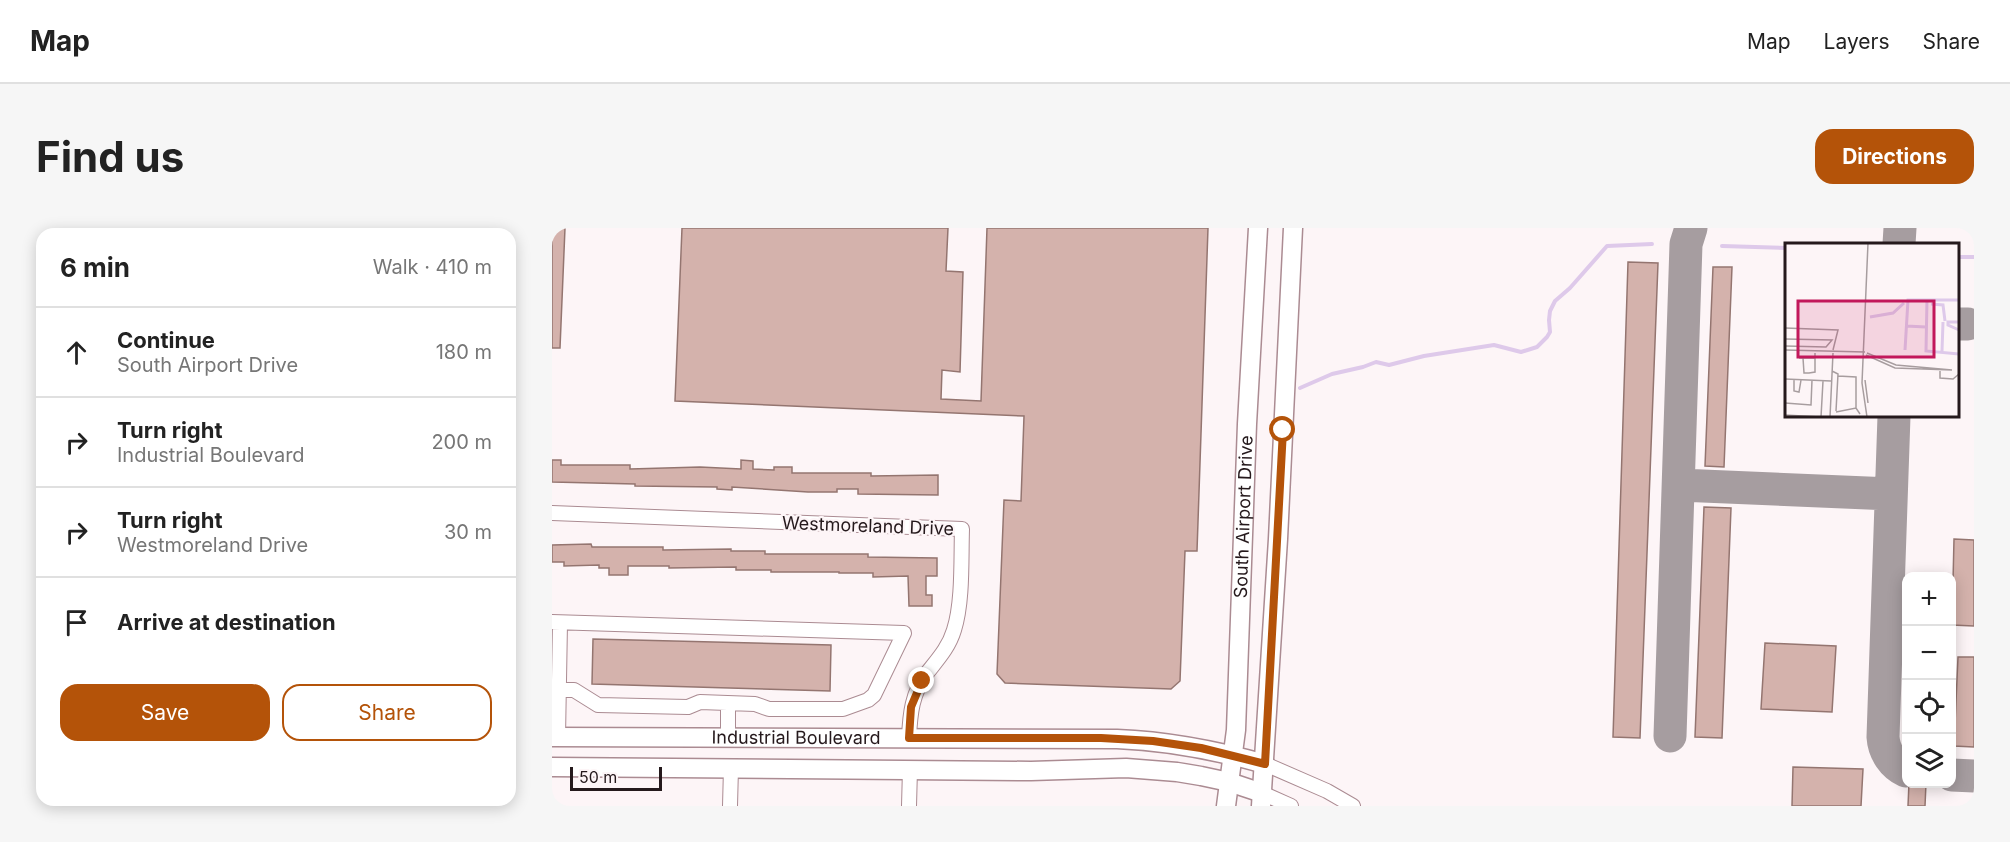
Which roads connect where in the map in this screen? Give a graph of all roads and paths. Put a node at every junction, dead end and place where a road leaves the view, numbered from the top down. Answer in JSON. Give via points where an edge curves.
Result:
{"nodes":[{"id":1,"x":1258,"y":228,"type":"edge"},
{"id":2,"x":1293,"y":228,"type":"edge"},
{"id":3,"x":552,"y":513,"type":"edge"},
{"id":4,"x":556,"y":622,"type":"edge"},
{"id":5,"x":555,"y":689,"type":"edge"},
{"id":6,"x":728,"y":704,"type":"junction"},
{"id":7,"x":555,"y":737,"type":"edge"},
{"id":8,"x":728,"y":738,"type":"junction"},
{"id":9,"x":909,"y":738,"type":"junction"},
{"id":10,"x":1232,"y":755,"type":"junction"},
{"id":11,"x":1265,"y":764,"type":"junction"},
{"id":12,"x":555,"y":767,"type":"edge"},
{"id":13,"x":731,"y":768,"type":"junction"},
{"id":14,"x":909,"y":769,"type":"junction"},
{"id":15,"x":1229,"y":782,"type":"junction"},
{"id":16,"x":1261,"y":800,"type":"edge"},
{"id":17,"x":730,"y":806,"type":"edge"},
{"id":18,"x":909,"y":806,"type":"edge"},
{"id":19,"x":1226,"y":806,"type":"edge"},
{"id":20,"x":1291,"y":806,"type":"edge"},
{"id":21,"x":1353,"y":806,"type":"edge"}],
"edges":[{"from":1,"to":10,"type":"main road","name":"South Airport Drive"},
{"from":2,"to":11,"type":"main road","name":"South Airport Drive"},
{"from":3,"to":9,"type":"street","name":"Westmoreland Drive","via":[[962,529],[954,630],[914,698]]},
{"from":4,"to":5,"type":"street"},
{"from":4,"to":6,"type":"street","via":[[904,633],[874,695],[856,705],[843,709],[770,709],[755,704]]},
{"from":5,"to":6,"type":"street","via":[[574,690],[598,705]]},
{"from":5,"to":7,"type":"street"},
{"from":6,"to":8,"type":"street"},
{"from":7,"to":8,"type":"main road","name":"Industrial Boulevard"},
{"from":7,"to":12,"type":"main road"},
{"from":8,"to":9,"type":"main road","name":"Industrial Boulevard"},
{"from":9,"to":10,"type":"main road","name":"Industrial Boulevard","via":[[1138,740]]},
{"from":9,"to":14,"type":"main road"},
{"from":10,"to":11,"type":"main road","name":"Industrial Boulevard"},
{"from":10,"to":15,"type":"main road","name":"South Airport Drive"},
{"from":11,"to":16,"type":"main road","name":"South Airport Drive"},
{"from":11,"to":21,"type":"street","name":"Industrial Boulevard"},
{"from":12,"to":13,"type":"main road","name":"Industrial Boulevard"},
{"from":13,"to":14,"type":"main road","name":"Industrial Boulevard"},
{"from":13,"to":17,"type":"street"},
{"from":14,"to":15,"type":"main road","name":"Industrial Boulevard","via":[[1134,768]]},
{"from":14,"to":18,"type":"street"},
{"from":15,"to":16,"type":"main road","name":"Industrial Boulevard"},
{"from":15,"to":19,"type":"main road","name":"South Airport Drive"},
{"from":16,"to":20,"type":"street","name":"Industrial Boulevard"}]}
